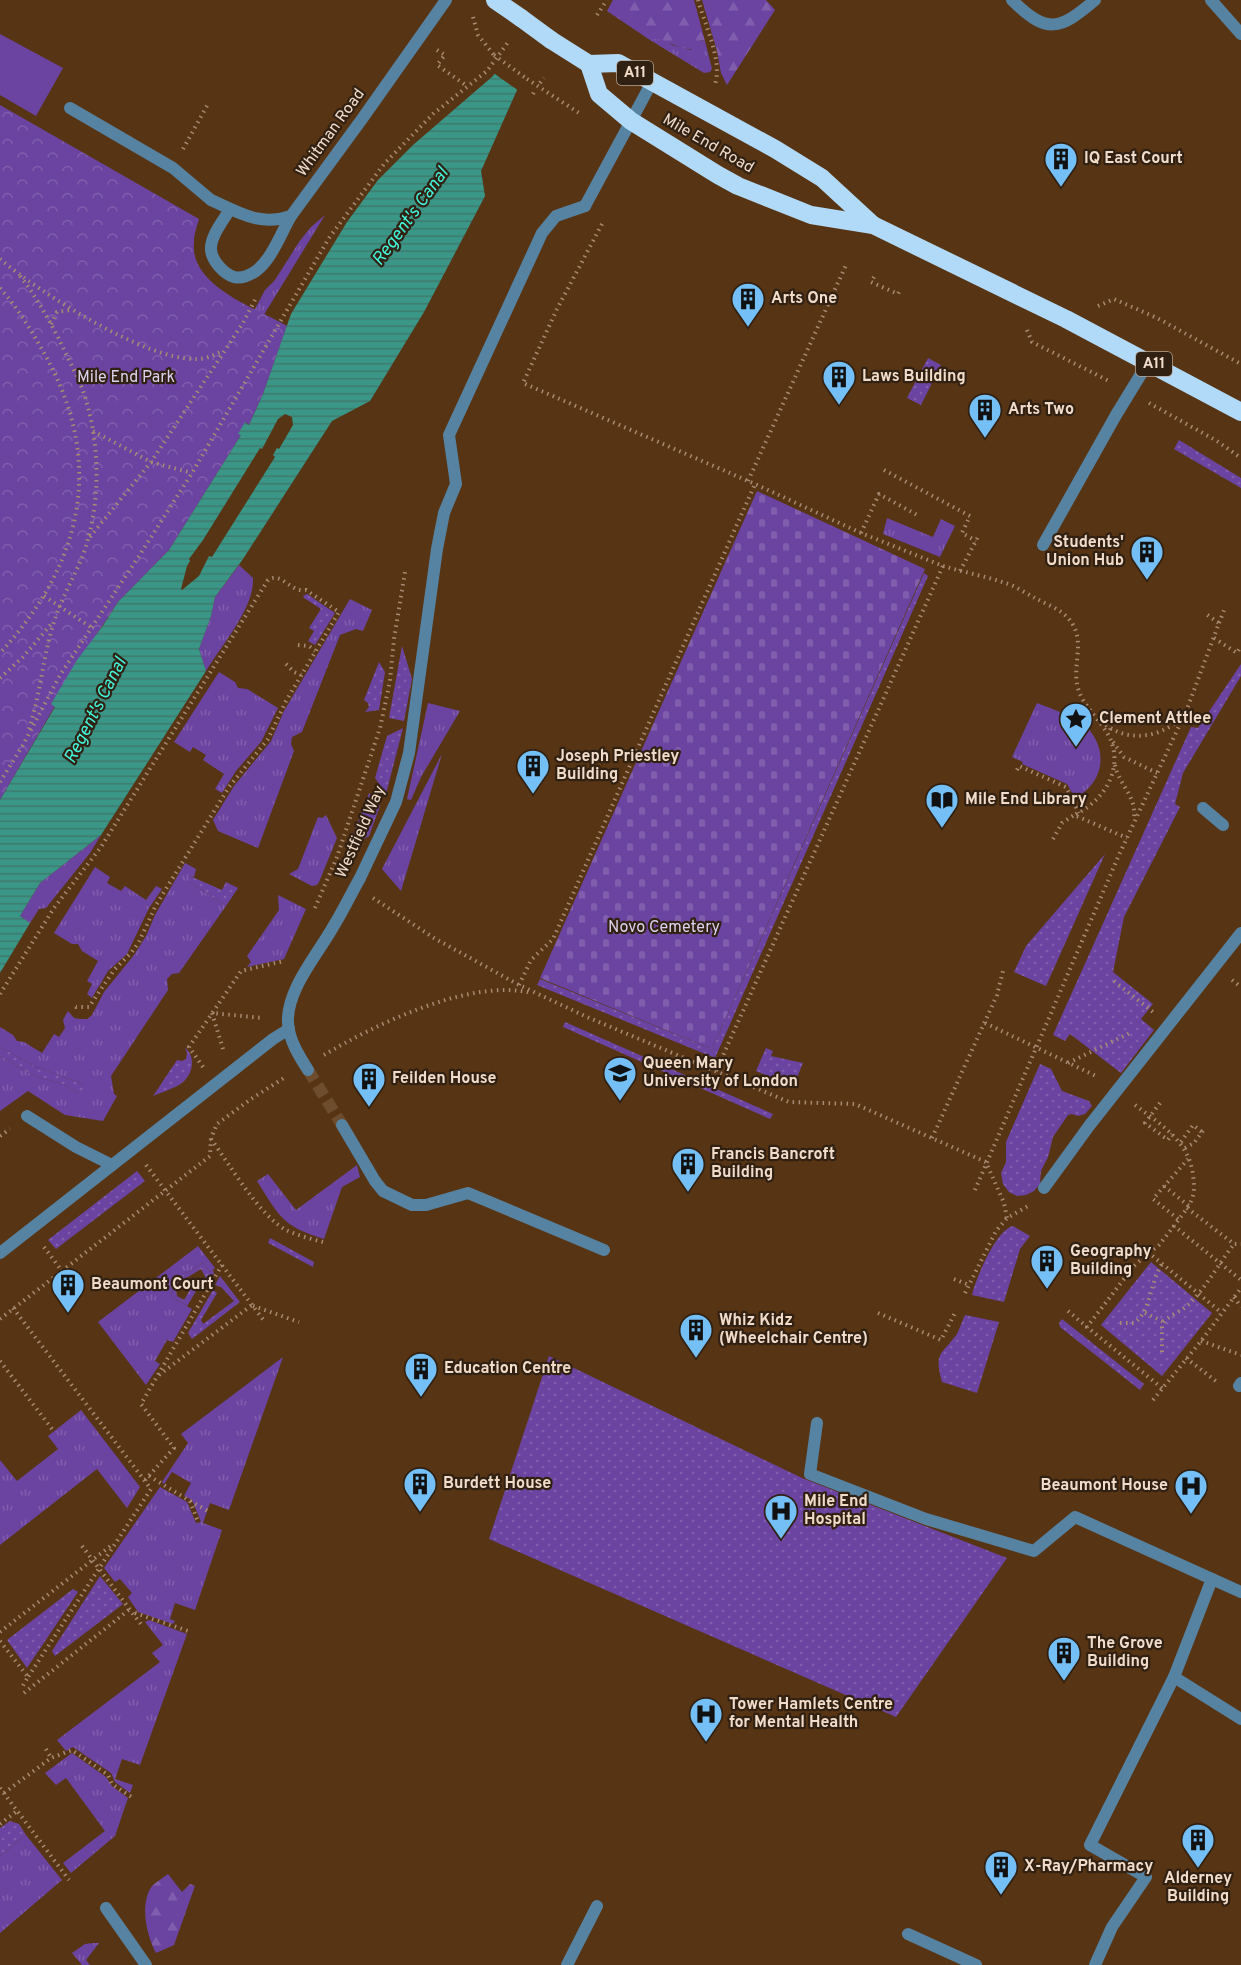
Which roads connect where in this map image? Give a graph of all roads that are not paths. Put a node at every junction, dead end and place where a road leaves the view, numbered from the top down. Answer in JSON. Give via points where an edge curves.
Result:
{"nodes":[{"id":1,"x":446,"y":0,"type":"edge"},
{"id":2,"x":495,"y":0,"type":"edge"},
{"id":3,"x":1012,"y":0,"type":"edge"},
{"id":4,"x":1095,"y":0,"type":"edge"},
{"id":5,"x":1211,"y":0,"type":"edge"},
{"id":6,"x":1241,"y":34,"type":"edge"},
{"id":7,"x":589,"y":64,"type":"junction"},
{"id":8,"x":652,"y":82,"type":"junction"},
{"id":9,"x":70,"y":108,"type":"dead end"},
{"id":10,"x":631,"y":121,"type":"junction"},
{"id":11,"x":231,"y":208,"type":"junction"},
{"id":12,"x":291,"y":216,"type":"junction"},
{"id":13,"x":873,"y":225,"type":"junction"},
{"id":14,"x":1149,"y":361,"type":"junction"},
{"id":15,"x":1241,"y":412,"type":"edge"},
{"id":16,"x":1042,"y":545,"type":"dead end"},
{"id":17,"x":1203,"y":808,"type":"dead end"},
{"id":18,"x":1222,"y":825,"type":"dead end"},
{"id":19,"x":1241,"y":933,"type":"edge"},
{"id":20,"x":289,"y":1029,"type":"junction"},
{"id":21,"x":308,"y":1070,"type":"tunnel mouth"},
{"id":22,"x":27,"y":1116,"type":"dead end"},
{"id":23,"x":342,"y":1125,"type":"tunnel mouth"},
{"id":24,"x":112,"y":1165,"type":"junction"},
{"id":25,"x":1044,"y":1188,"type":"road end"},
{"id":26,"x":604,"y":1250,"type":"dead end"},
{"id":27,"x":0,"y":1253,"type":"edge"},
{"id":28,"x":817,"y":1423,"type":"dead end"},
{"id":29,"x":1212,"y":1579,"type":"junction"},
{"id":30,"x":1241,"y":1592,"type":"edge"},
{"id":31,"x":1174,"y":1677,"type":"junction"},
{"id":32,"x":1241,"y":1719,"type":"edge"},
{"id":33,"x":597,"y":1906,"type":"dead end"},
{"id":34,"x":106,"y":1908,"type":"dead end"},
{"id":35,"x":909,"y":1934,"type":"dead end"},
{"id":36,"x":146,"y":1965,"type":"edge"},
{"id":37,"x":567,"y":1965,"type":"edge"},
{"id":38,"x":976,"y":1965,"type":"edge"},
{"id":39,"x":1095,"y":1965,"type":"edge"}],
"edges":[{"from":1,"to":12,"type":"street","name":"Whitman Road"},
{"from":2,"to":7,"type":"highway","bridge":true},
{"from":3,"to":4,"type":"street","via":[[1026,14],[1053,26],[1067,22]]},
{"from":5,"to":6,"type":"street"},
{"from":7,"to":8,"type":"highway","name":"Mile End Road","number":"A11","via":[[618,63]]},
{"from":7,"to":10,"type":"highway","name":"Mile End Road","number":"A11","via":[[599,94]]},
{"from":8,"to":10,"type":"street"},
{"from":8,"to":13,"type":"highway","name":"Mile End Road","number":"A11","via":[[822,177]]},
{"from":9,"to":11,"type":"street","via":[[173,168],[211,200]]},
{"from":10,"to":13,"type":"highway","name":"Mile End Road","number":"A11","via":[[738,186],[811,215]]},
{"from":10,"to":20,"type":"street","name":"Westfield Way","via":[[585,206],[556,216],[542,233],[449,435],[456,484],[444,513],[437,549],[409,753],[396,802],[333,927],[302,978],[291,1003]]},
{"from":11,"to":12,"type":"street","via":[[266,221]]},
{"from":11,"to":12,"type":"street","name":"Whitman Road","via":[[211,250],[215,262],[234,278],[258,270]]},
{"from":13,"to":14,"type":"highway","name":"Mile End Road","number":"A11"},
{"from":14,"to":15,"type":"highway","name":"Mile End Road","number":"A11"},
{"from":14,"to":16,"type":"street"},
{"from":17,"to":18,"type":"street"},
{"from":19,"to":25,"type":"street"},
{"from":20,"to":21,"type":"street","name":"Westfield Way"},
{"from":20,"to":24,"type":"street"},
{"from":22,"to":24,"type":"street"},
{"from":23,"to":26,"type":"street","via":[[375,1181],[384,1191],[412,1205],[468,1193]]},
{"from":24,"to":27,"type":"street"},
{"from":28,"to":29,"type":"street","via":[[810,1474],[926,1519],[1034,1551],[1075,1517]]},
{"from":29,"to":30,"type":"street"},
{"from":29,"to":31,"type":"street"},
{"from":31,"to":32,"type":"street"},
{"from":31,"to":39,"type":"street","via":[[1090,1845],[1146,1877],[1112,1927]]},
{"from":33,"to":37,"type":"street"},
{"from":34,"to":36,"type":"street"},
{"from":35,"to":38,"type":"street"}]}
